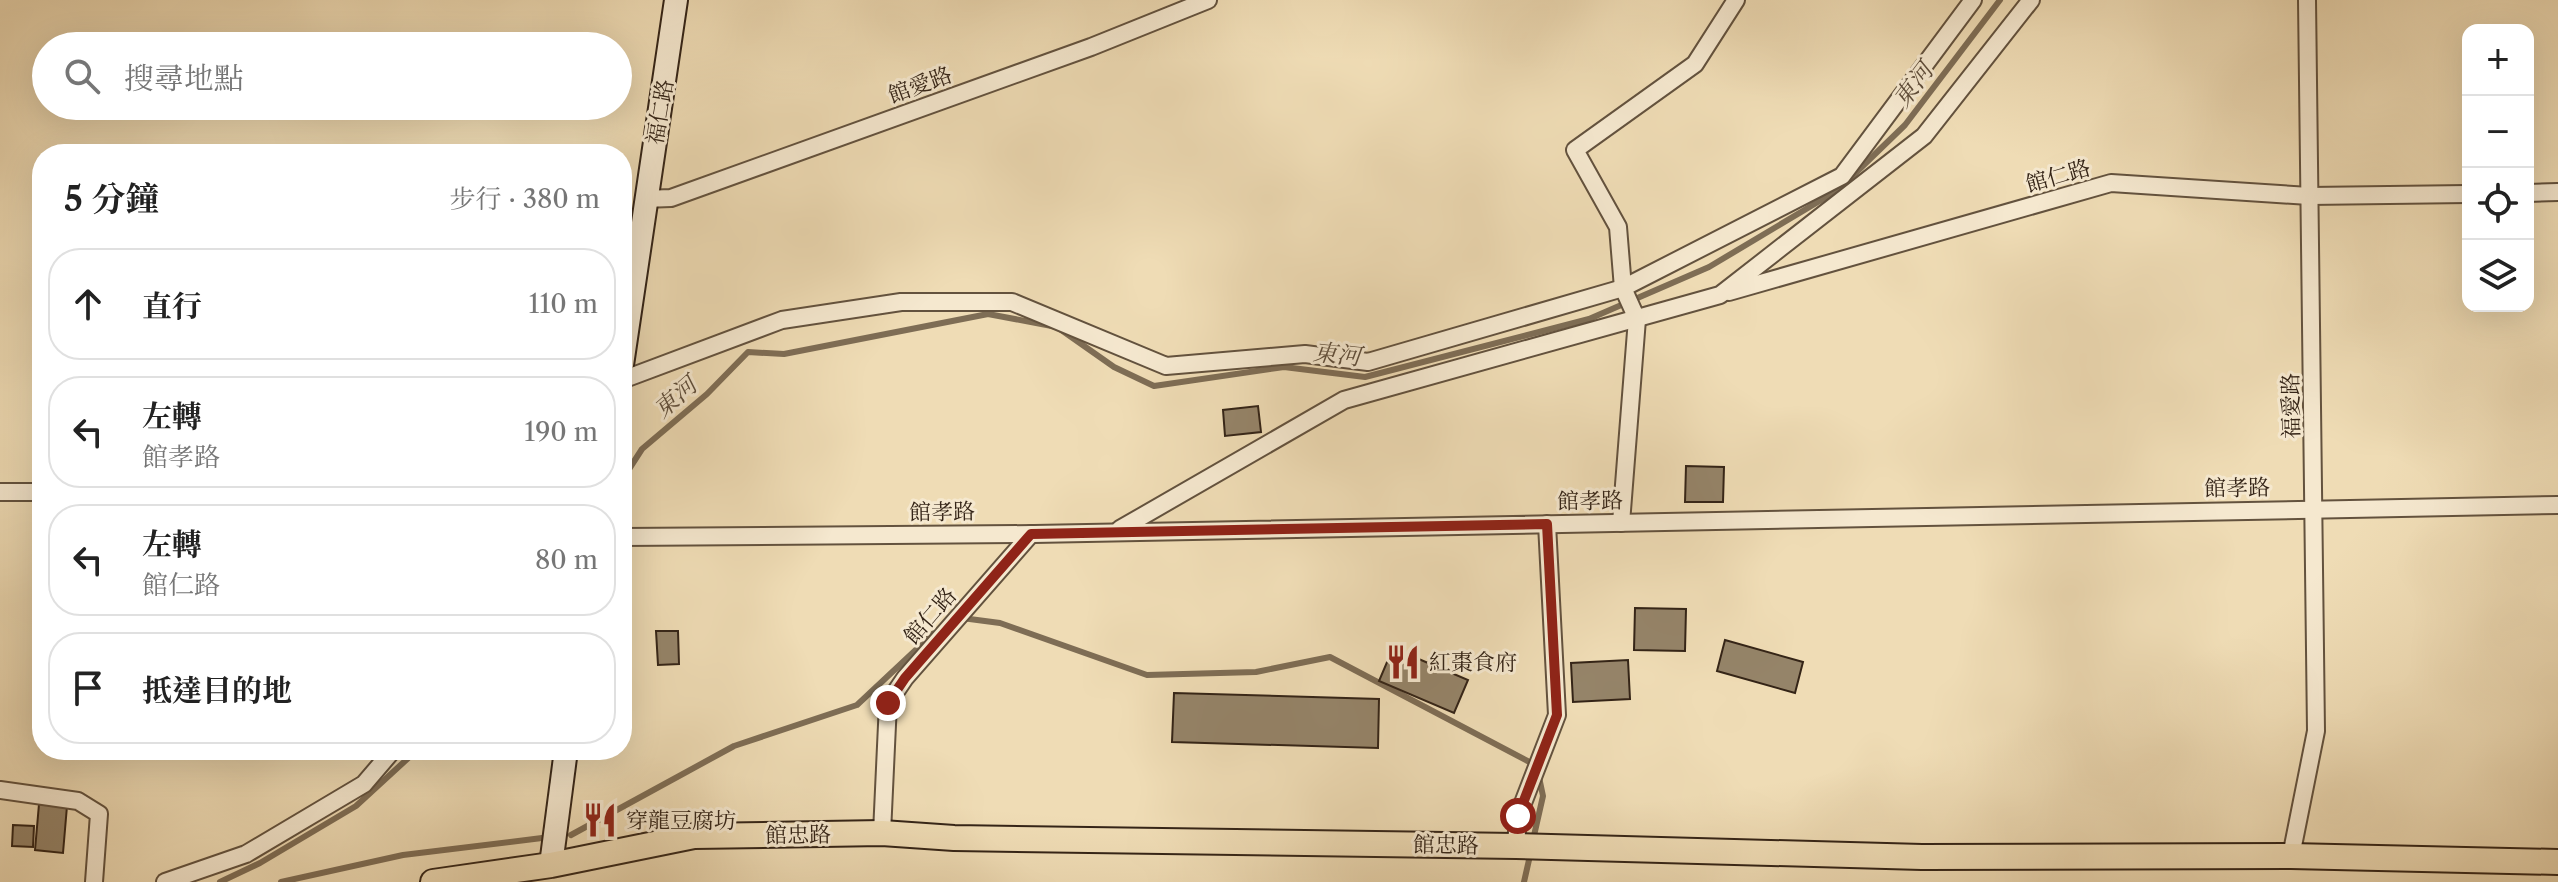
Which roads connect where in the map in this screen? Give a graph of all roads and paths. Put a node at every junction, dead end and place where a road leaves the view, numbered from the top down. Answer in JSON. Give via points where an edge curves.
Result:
{"nodes":[{"id":1,"x":676,"y":0,"type":"edge"},
{"id":2,"x":1208,"y":0,"type":"edge"},
{"id":3,"x":1736,"y":0,"type":"edge"},
{"id":4,"x":1973,"y":0,"type":"edge"},
{"id":5,"x":2031,"y":0,"type":"edge"},
{"id":6,"x":2307,"y":0,"type":"edge"},
{"id":7,"x":2558,"y":192,"type":"edge"},
{"id":8,"x":2534,"y":193,"type":"edge"},
{"id":9,"x":2462,"y":194,"type":"edge"},
{"id":10,"x":2309,"y":196,"type":"junction"},
{"id":11,"x":644,"y":199,"type":"junction"},
{"id":12,"x":1623,"y":288,"type":"junction"},
{"id":13,"x":632,"y":290,"type":"edge"},
{"id":14,"x":1720,"y":295,"type":"junction"},
{"id":15,"x":1637,"y":319,"type":"junction"},
{"id":16,"x":632,"y":376,"type":"edge"},
{"id":17,"x":0,"y":492,"type":"edge"},
{"id":18,"x":32,"y":492,"type":"edge"},
{"id":19,"x":2558,"y":505,"type":"edge"},
{"id":20,"x":2315,"y":508,"type":"junction"},
{"id":21,"x":1621,"y":523,"type":"junction"},
{"id":22,"x":1547,"y":524,"type":"junction"},
{"id":23,"x":1118,"y":530,"type":"junction"},
{"id":24,"x":1031,"y":534,"type":"junction"},
{"id":25,"x":632,"y":537,"type":"edge"},
{"id":26,"x":384,"y":760,"type":"edge"},
{"id":27,"x":565,"y":760,"type":"edge"},
{"id":28,"x":0,"y":790,"type":"edge"},
{"id":29,"x":882,"y":833,"type":"junction"},
{"id":30,"x":1516,"y":846,"type":"junction"},
{"id":31,"x":2291,"y":856,"type":"junction"},
{"id":32,"x":2558,"y":862,"type":"edge"},
{"id":33,"x":551,"y":865,"type":"junction"},
{"id":34,"x":94,"y":882,"type":"edge"},
{"id":35,"x":165,"y":882,"type":"edge"},
{"id":36,"x":433,"y":882,"type":"edge"}],
"edges":[{"from":1,"to":11,"type":"street","name":"福仁路"},
{"from":2,"to":11,"type":"street","name":"館愛路","via":[[671,198]]},
{"from":3,"to":12,"type":"street","via":[[1695,64],[1575,150],[1618,227]]},
{"from":4,"to":12,"type":"street","via":[[1842,176]]},
{"from":5,"to":14,"type":"street","via":[[1924,136]]},
{"from":6,"to":10,"type":"street","name":"福愛路"},
{"from":7,"to":8,"type":"street"},
{"from":9,"to":10,"type":"street","name":"館仁路"},
{"from":10,"to":14,"type":"street","name":"館仁路","via":[[2111,183]]},
{"from":10,"to":20,"type":"street","name":"福愛路"},
{"from":11,"to":13,"type":"street","name":"福仁路"},
{"from":12,"to":15,"type":"street"},
{"from":12,"to":16,"type":"street","via":[[1368,362],[1305,354],[1166,366],[1012,302],[901,302],[782,320]]},
{"from":14,"to":15,"type":"street","name":"館仁路"},
{"from":15,"to":21,"type":"street"},
{"from":15,"to":23,"type":"street","name":"館仁路","via":[[1344,400]]},
{"from":17,"to":18,"type":"street"},
{"from":19,"to":20,"type":"street","name":"館孝路"},
{"from":20,"to":21,"type":"street","name":"館孝路"},
{"from":20,"to":31,"type":"street","name":"福愛路","via":[[2316,731]]},
{"from":21,"to":22,"type":"street","name":"館孝路"},
{"from":22,"to":23,"type":"street","name":"館孝路"},
{"from":22,"to":30,"type":"street","via":[[1557,715],[1518,816]]},
{"from":23,"to":24,"type":"street","name":"館孝路"},
{"from":24,"to":25,"type":"street","name":"館孝路"},
{"from":24,"to":29,"type":"street","name":"館仁路","via":[[888,703]]},
{"from":26,"to":35,"type":"street","via":[[364,784],[259,846]]},
{"from":27,"to":33,"type":"street"},
{"from":28,"to":34,"type":"street","via":[[78,801],[99,814]]},
{"from":29,"to":30,"type":"main road","name":"館忠路"},
{"from":29,"to":33,"type":"main road","name":"館忠路","via":[[694,836]]},
{"from":30,"to":31,"type":"main road","name":"館忠路","via":[[1922,857]]},
{"from":31,"to":32,"type":"main road","name":"館忠路"},
{"from":33,"to":36,"type":"main road","name":"館忠路"}]}
